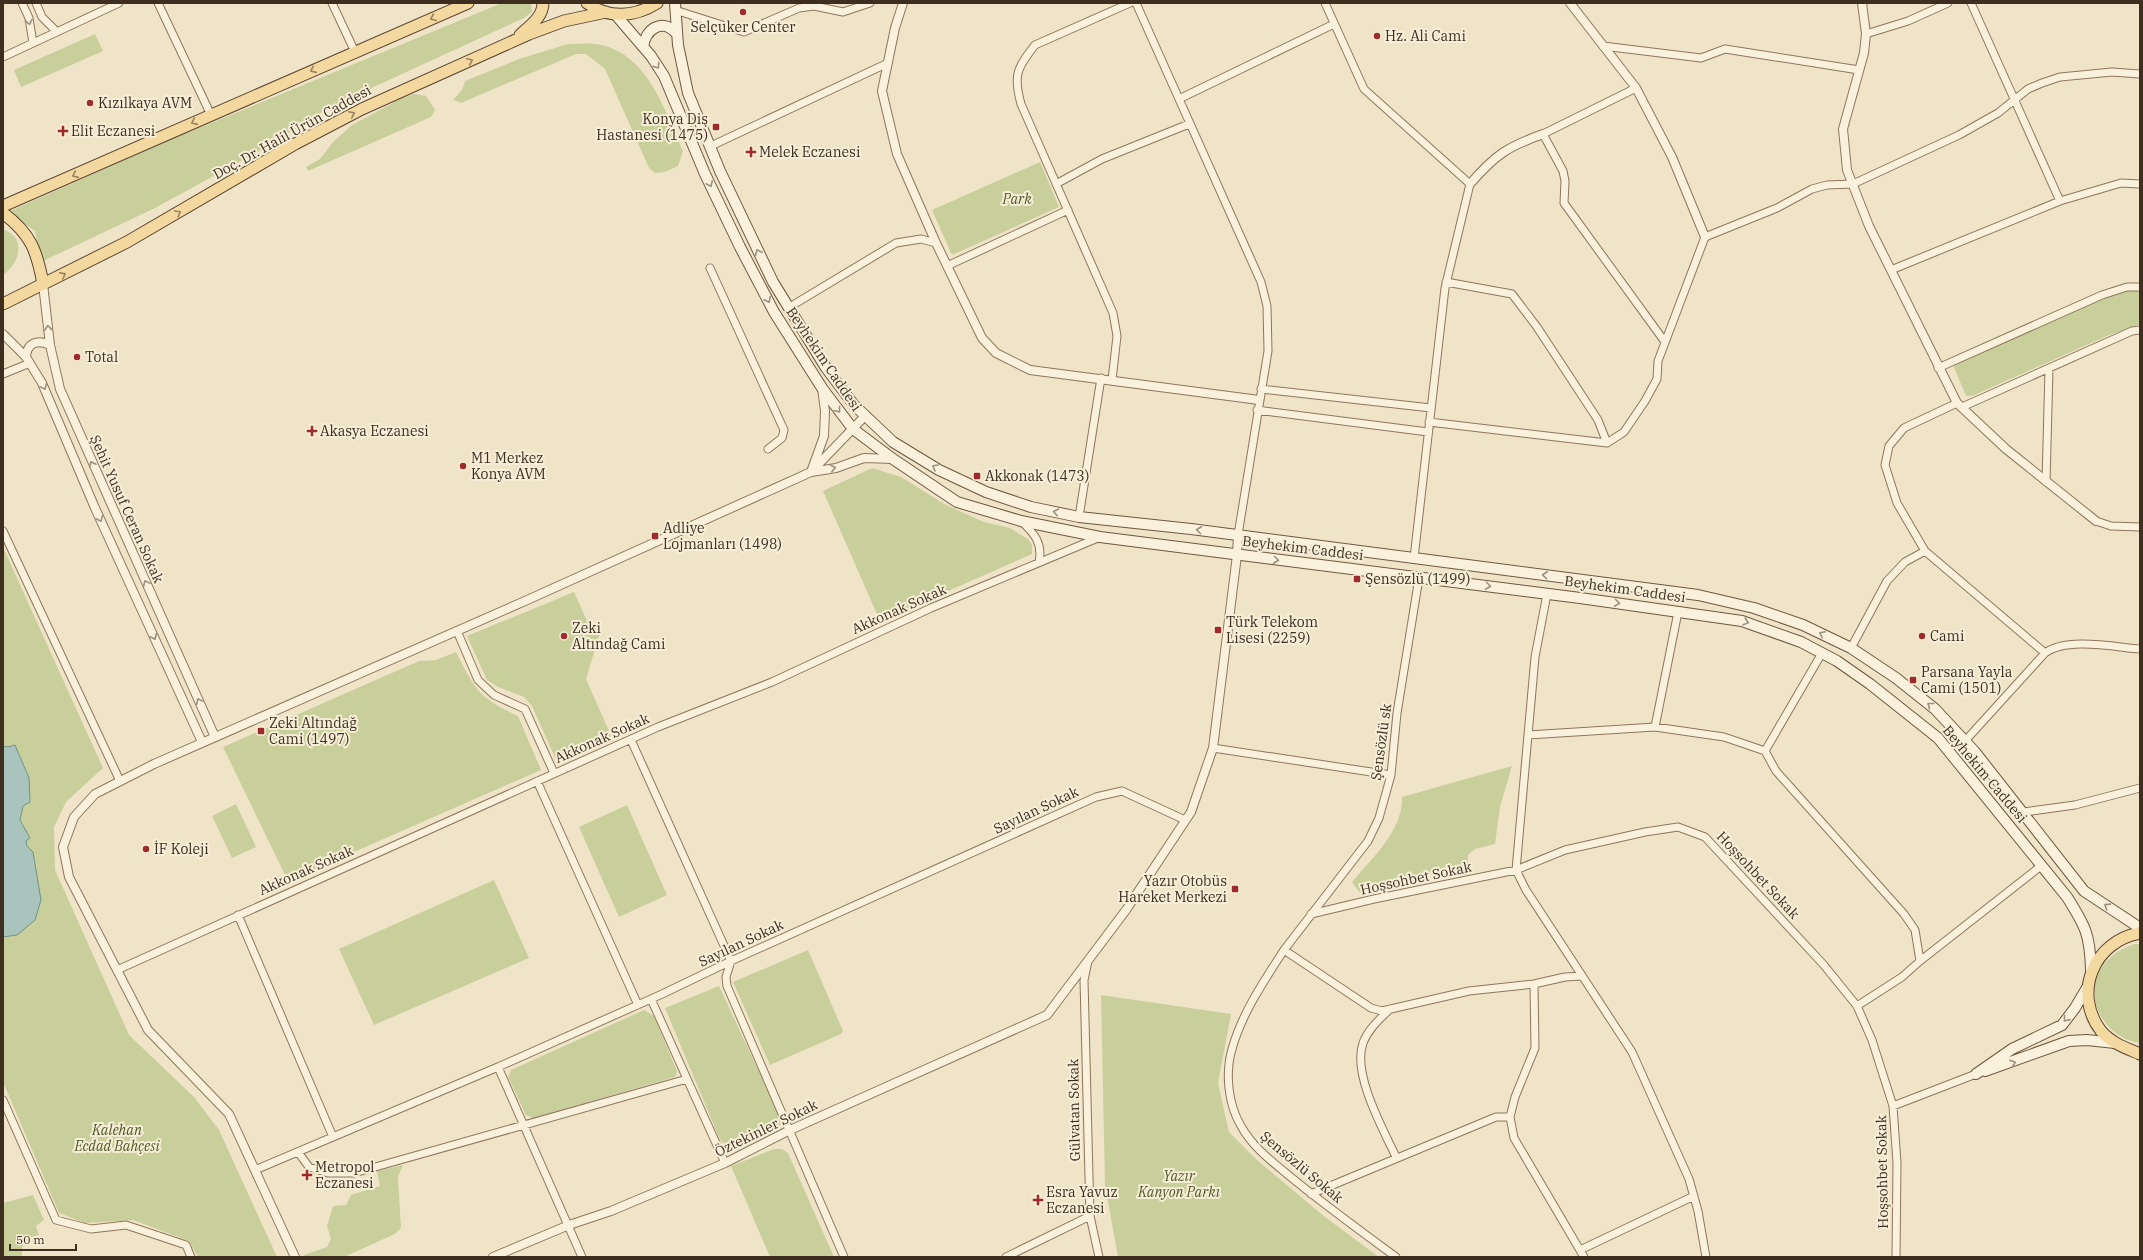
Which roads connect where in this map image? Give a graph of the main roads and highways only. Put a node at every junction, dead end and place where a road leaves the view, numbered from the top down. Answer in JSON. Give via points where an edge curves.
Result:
{"nodes":[{"id":1,"x":468,"y":3,"type":"edge"},
{"id":2,"x":543,"y":3,"type":"edge"},
{"id":3,"x":587,"y":3,"type":"edge"},
{"id":4,"x":656,"y":3,"type":"edge"},
{"id":5,"x":675,"y":7,"type":"edge"},
{"id":6,"x":610,"y":13,"type":"junction"},
{"id":7,"x":676,"y":33,"type":"junction"},
{"id":8,"x":513,"y":40,"type":"junction"},
{"id":9,"x":643,"y":47,"type":"junction"},
{"id":10,"x":3,"y":206,"type":"edge"},
{"id":11,"x":3,"y":213,"type":"edge"},
{"id":12,"x":43,"y":284,"type":"junction"},
{"id":13,"x":3,"y":304,"type":"edge"},
{"id":14,"x":2140,"y":928,"type":"edge"},
{"id":15,"x":2140,"y":933,"type":"edge"},
{"id":16,"x":2091,"y":970,"type":"junction"},
{"id":17,"x":2088,"y":986,"type":"junction"},
{"id":18,"x":2115,"y":1043,"type":"junction"},
{"id":19,"x":2140,"y":1054,"type":"edge"}],
"edges":[{"from":1,"to":10,"type":"main road","one_way":true},
{"from":2,"to":8,"type":"main road","via":[[539,17]]},
{"from":3,"to":6,"type":"main road"},
{"from":4,"to":6,"type":"main road","name":"Doç. Dr. Halil Ürün Caddesi","via":[[641,11]]},
{"from":5,"to":7,"type":"main road","name":"Beyhekim Caddesi"},
{"from":6,"to":8,"type":"main road","name":"Doç. Dr. Halil Ürün Caddesi","via":[[564,21]]},
{"from":6,"to":9,"type":"main road","name":"Beyhekim Caddesi"},
{"from":7,"to":9,"type":"main road","via":[[665,26],[656,27],[648,33]]},
{"from":14,"to":7,"type":"main road","name":"Beyhekim Caddesi","one_way":true,"via":[[2084,891],[2024,812],[1935,709],[1896,678],[1851,648],[1803,625],[1754,608],[1698,595],[1238,535],[1079,517],[1031,507],[986,492],[946,473],[893,442],[854,405],[826,368],[772,282],[720,171],[688,93]]},
{"from":12,"to":8,"type":"main road","name":"Doç. Dr. Halil Ürün Caddesi","one_way":true,"via":[[127,242],[341,120]]},
{"from":9,"to":16,"type":"main road","name":"Beyhekim Caddesi","one_way":true,"via":[[664,76],[705,174],[774,312],[822,388],[853,429],[892,459],[957,502],[1021,521],[1100,537],[1742,621],[1802,642],[1837,660],[1938,738],[2067,897],[2084,925],[2091,944]]},
{"from":11,"to":12,"type":"main road","via":[[17,224],[32,243]]},
{"from":12,"to":13,"type":"main road","name":"Doç. Dr. Halil Ürün Caddesi"},
{"from":15,"to":16,"type":"main road","via":[[2113,943],[2100,955]]},
{"from":16,"to":17,"type":"main road"},
{"from":17,"to":18,"type":"main road","via":[[2088,1002],[2092,1017],[2102,1032]]},
{"from":17,"to":18,"type":"main road","one_way":true,"via":[[2062,1024],[2012,1049],[1976,1074],[2070,1041]]},
{"from":18,"to":19,"type":"main road"}]}
